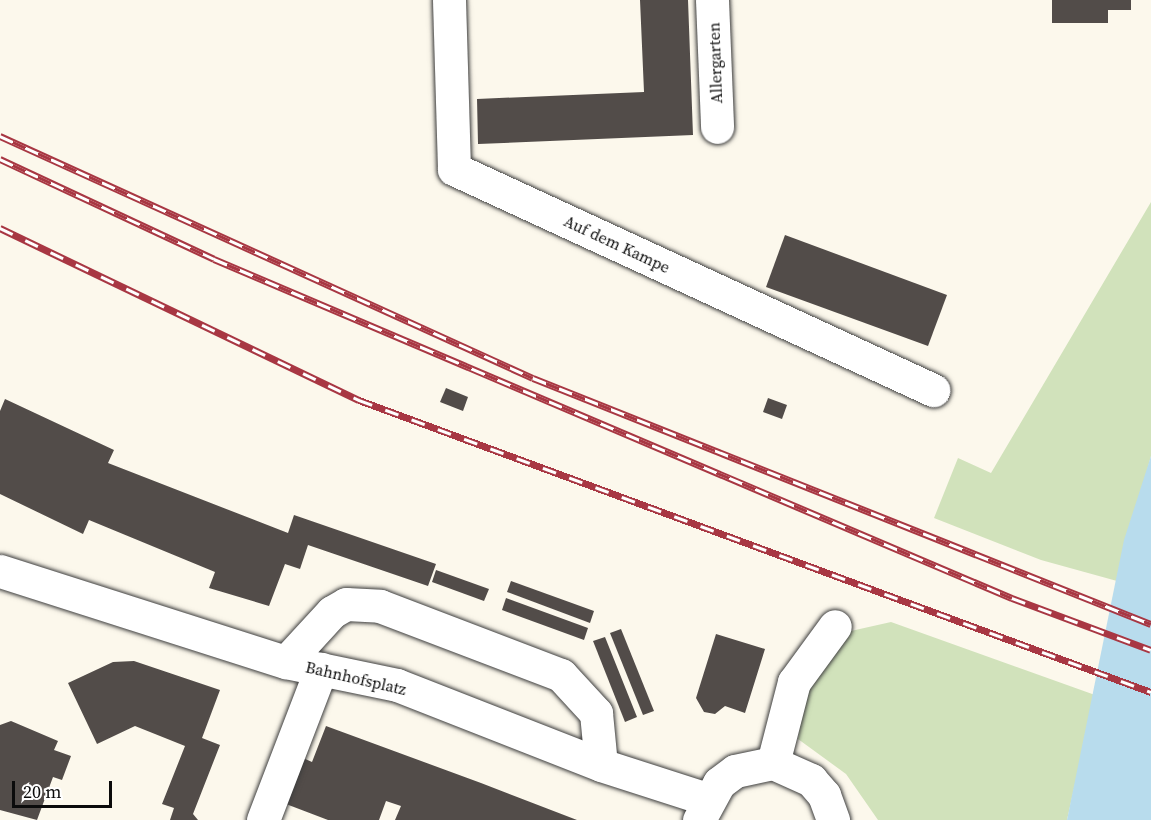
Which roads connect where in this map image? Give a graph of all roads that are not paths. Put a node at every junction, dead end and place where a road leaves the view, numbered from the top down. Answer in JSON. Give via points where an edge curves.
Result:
{"nodes":[{"id":1,"x":449,"y":0,"type":"edge"},
{"id":2,"x":712,"y":0,"type":"edge"},
{"id":3,"x":717,"y":127,"type":"dead end"},
{"id":4,"x":933,"y":390,"type":"dead end"},
{"id":5,"x":0,"y":571,"type":"edge"},
{"id":6,"x":835,"y":626,"type":"dead end"},
{"id":7,"x":286,"y":662,"type":"junction"},
{"id":8,"x":321,"y":669,"type":"junction"},
{"id":9,"x":773,"y":764,"type":"junction"},
{"id":10,"x":601,"y":765,"type":"junction"},
{"id":11,"x":703,"y":809,"type":"edge"},
{"id":12,"x":263,"y":820,"type":"edge"},
{"id":13,"x":833,"y":820,"type":"edge"}],
"edges":[{"from":1,"to":4,"type":"street","name":"Auf dem Kampe","via":[[454,169]]},
{"from":2,"to":3,"type":"street","name":"Allergarten"},
{"from":5,"to":7,"type":"street","name":"Bahnhofsplatz"},
{"from":6,"to":9,"type":"street","via":[[794,682]]},
{"from":7,"to":8,"type":"street","name":"Bahnhofsplatz"},
{"from":7,"to":10,"type":"street","via":[[332,612],[346,604],[380,606],[561,675],[596,713]]},
{"from":8,"to":10,"type":"street","name":"Bahnhofsplatz","via":[[397,686]]},
{"from":8,"to":12,"type":"street"},
{"from":9,"to":11,"type":"street","via":[[735,771]]},
{"from":9,"to":13,"type":"street","via":[[811,780],[824,795]]},
{"from":10,"to":11,"type":"street","name":"Bahnhofsplatz"}]}
